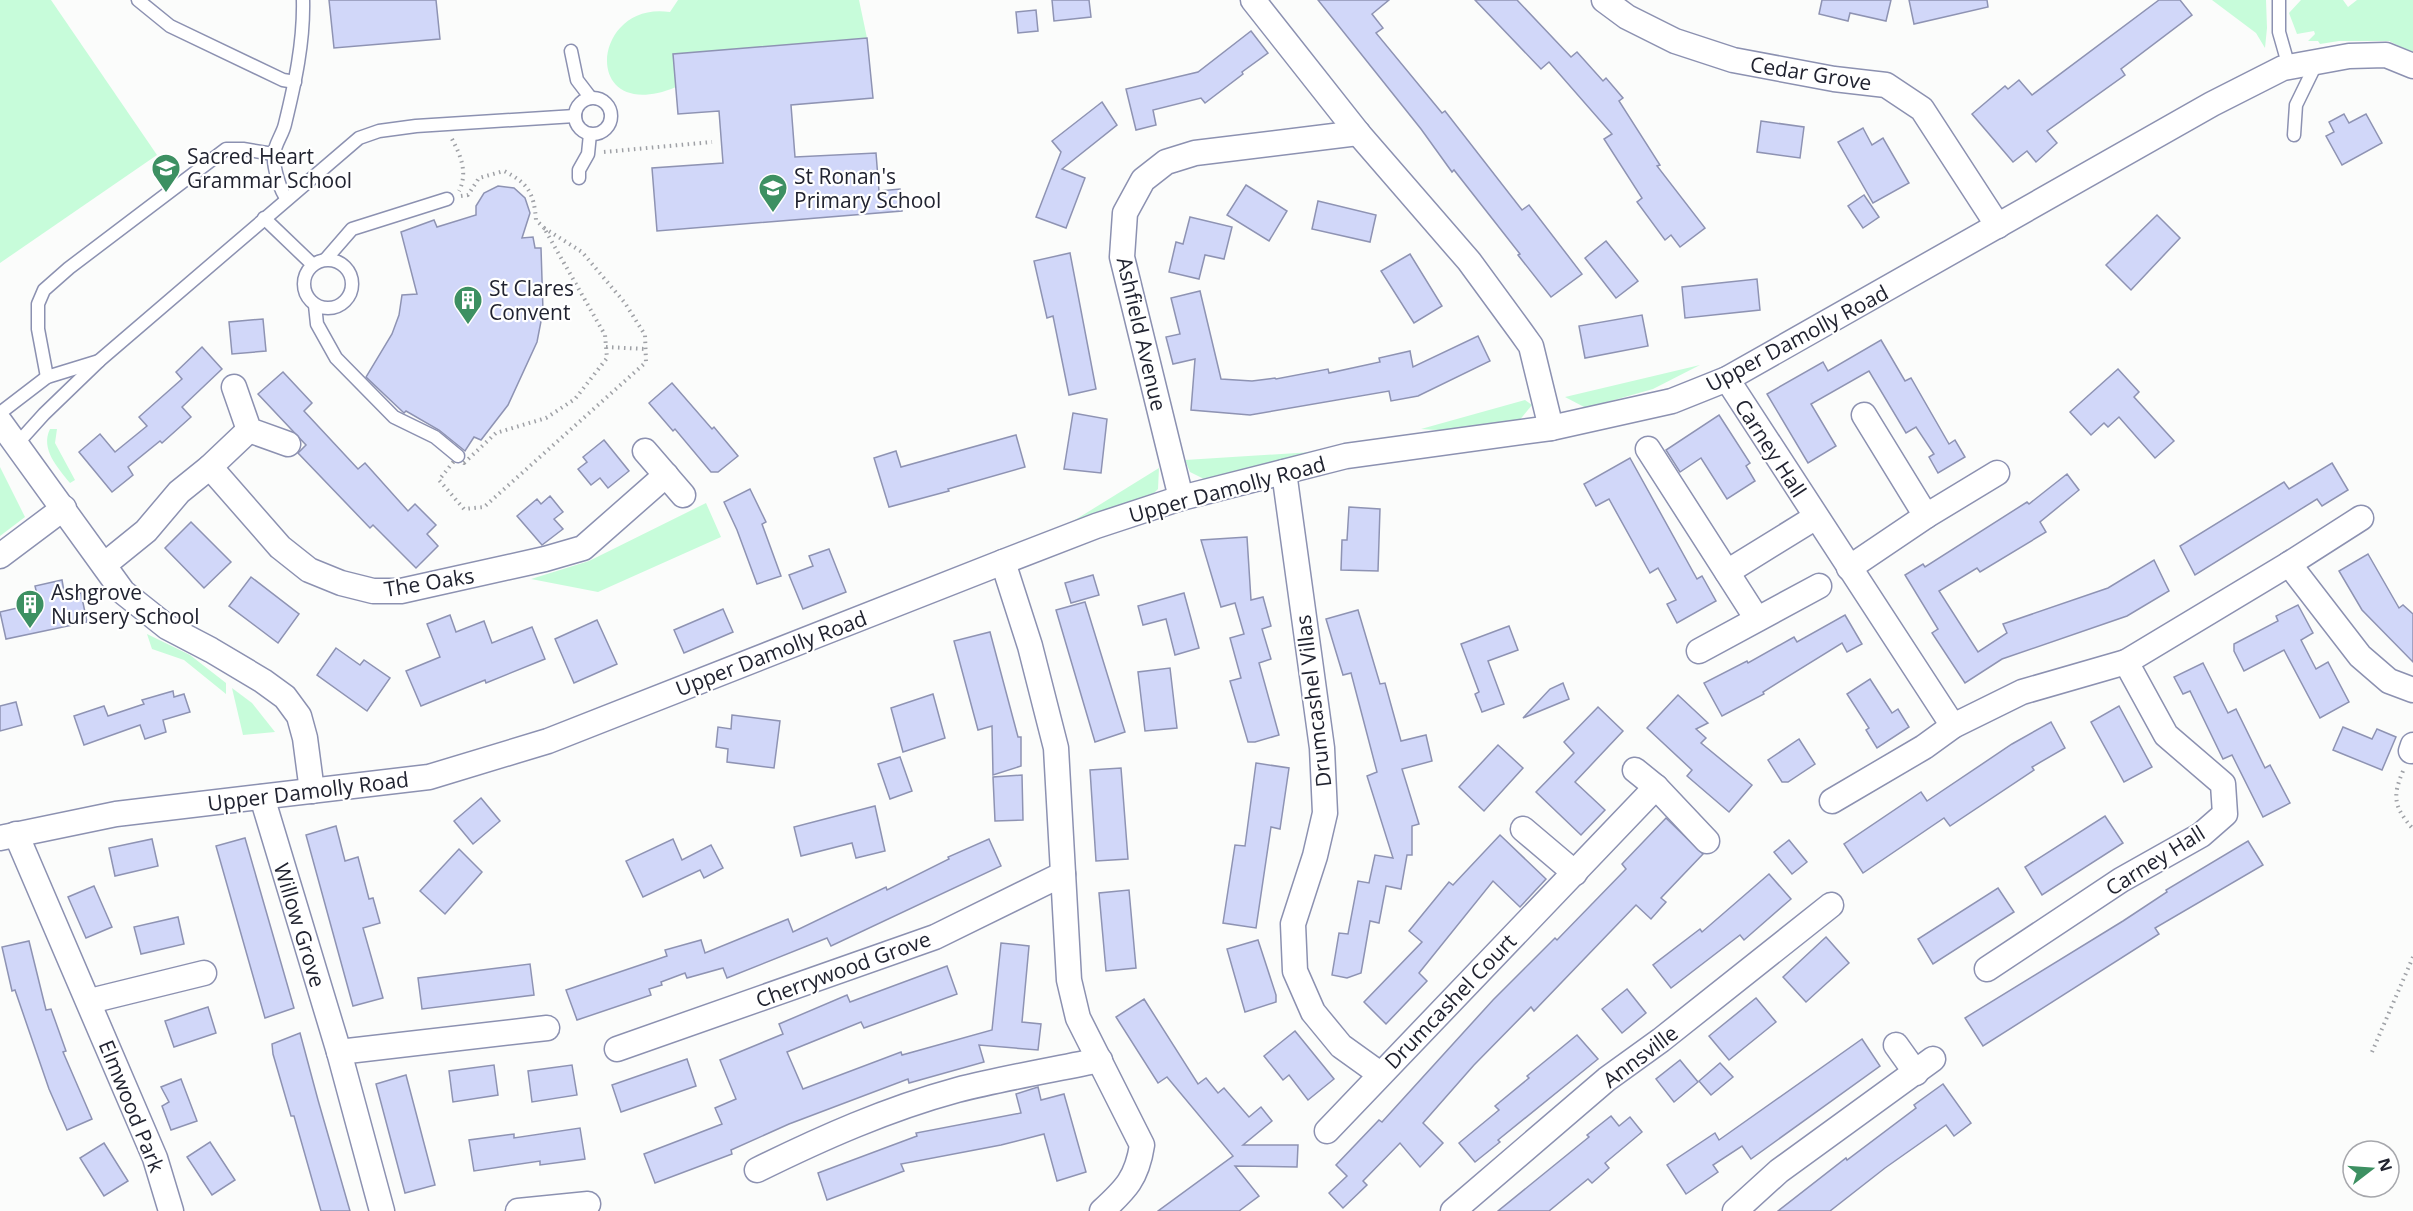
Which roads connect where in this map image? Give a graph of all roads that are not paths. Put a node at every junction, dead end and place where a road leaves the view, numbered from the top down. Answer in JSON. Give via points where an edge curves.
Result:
{"nodes":[{"id":1,"x":138,"y":0,"type":"edge"},
{"id":2,"x":303,"y":0,"type":"edge"},
{"id":3,"x":1253,"y":0,"type":"edge"},
{"id":4,"x":1604,"y":0,"type":"edge"},
{"id":5,"x":2279,"y":0,"type":"edge"},
{"id":6,"x":571,"y":51,"type":"dead end"},
{"id":7,"x":2318,"y":62,"type":"junction"},
{"id":8,"x":2413,"y":66,"type":"edge"},
{"id":9,"x":2289,"y":67,"type":"junction"},
{"id":10,"x":295,"y":82,"type":"junction"},
{"id":11,"x":590,"y":97,"type":"junction"},
{"id":12,"x":575,"y":116,"type":"junction"},
{"id":13,"x":590,"y":134,"type":"junction"},
{"id":14,"x":1358,"y":134,"type":"junction"},
{"id":15,"x":2294,"y":135,"type":"dead end"},
{"id":16,"x":273,"y":154,"type":"junction"},
{"id":17,"x":579,"y":178,"type":"dead end"},
{"id":18,"x":286,"y":199,"type":"junction"},
{"id":19,"x":447,"y":199,"type":"road end"},
{"id":20,"x":264,"y":218,"type":"junction"},
{"id":21,"x":1998,"y":226,"type":"junction"},
{"id":22,"x":326,"y":259,"type":"junction"},
{"id":23,"x":312,"y":264,"type":"junction"},
{"id":24,"x":315,"y":304,"type":"junction"},
{"id":25,"x":100,"y":360,"type":"junction"},
{"id":26,"x":47,"y":377,"type":"junction"},
{"id":27,"x":1727,"y":379,"type":"junction"},
{"id":28,"x":234,"y":387,"type":"dead end"},
{"id":29,"x":0,"y":414,"type":"edge"},
{"id":30,"x":1864,"y":416,"type":"dead end"},
{"id":31,"x":0,"y":422,"type":"edge"},
{"id":32,"x":1551,"y":428,"type":"junction"},
{"id":33,"x":249,"y":430,"type":"junction"},
{"id":34,"x":288,"y":444,"type":"dead end"},
{"id":35,"x":16,"y":445,"type":"junction"},
{"id":36,"x":1648,"y":449,"type":"dead end"},
{"id":37,"x":645,"y":450,"type":"dead end"},
{"id":38,"x":458,"y":456,"type":"road end"},
{"id":39,"x":210,"y":467,"type":"junction"},
{"id":40,"x":1284,"y":472,"type":"junction"},
{"id":41,"x":1997,"y":473,"type":"dead end"},
{"id":42,"x":666,"y":475,"type":"junction"},
{"id":43,"x":683,"y":495,"type":"dead end"},
{"id":44,"x":1182,"y":498,"type":"junction"},
{"id":45,"x":64,"y":508,"type":"junction"},
{"id":46,"x":1926,"y":516,"type":"junction"},
{"id":47,"x":1816,"y":517,"type":"junction"},
{"id":48,"x":2361,"y":518,"type":"dead end"},
{"id":49,"x":0,"y":556,"type":"edge"},
{"id":50,"x":1003,"y":562,"type":"junction"},
{"id":51,"x":2289,"y":564,"type":"junction"},
{"id":52,"x":104,"y":565,"type":"junction"},
{"id":53,"x":1849,"y":568,"type":"junction"},
{"id":54,"x":1727,"y":572,"type":"junction"},
{"id":55,"x":1819,"y":586,"type":"dead end"},
{"id":56,"x":1757,"y":619,"type":"junction"},
{"id":57,"x":1699,"y":651,"type":"dead end"},
{"id":58,"x":2126,"y":662,"type":"junction"},
{"id":59,"x":2413,"y":690,"type":"edge"},
{"id":60,"x":1953,"y":726,"type":"junction"},
{"id":61,"x":1635,"y":770,"type":"dead end"},
{"id":62,"x":1656,"y":787,"type":"junction"},
{"id":63,"x":312,"y":791,"type":"junction"},
{"id":64,"x":262,"y":797,"type":"junction"},
{"id":65,"x":1832,"y":801,"type":"dead end"},
{"id":66,"x":1523,"y":829,"type":"dead end"},
{"id":67,"x":8,"y":836,"type":"edge"},
{"id":68,"x":1707,"y":841,"type":"dead end"},
{"id":69,"x":1575,"y":873,"type":"junction"},
{"id":70,"x":1064,"y":874,"type":"junction"},
{"id":71,"x":1831,"y":905,"type":"dead end"},
{"id":72,"x":1987,"y":969,"type":"dead end"},
{"id":73,"x":204,"y":973,"type":"dead end"},
{"id":74,"x":90,"y":1001,"type":"junction"},
{"id":75,"x":547,"y":1028,"type":"dead end"},
{"id":76,"x":1896,"y":1045,"type":"dead end"},
{"id":77,"x":617,"y":1049,"type":"dead end"},
{"id":78,"x":339,"y":1052,"type":"junction"},
{"id":79,"x":1100,"y":1060,"type":"junction"},
{"id":80,"x":1380,"y":1074,"type":"junction"},
{"id":81,"x":1327,"y":1131,"type":"dead end"},
{"id":82,"x":757,"y":1170,"type":"dead end"},
{"id":83,"x":588,"y":1204,"type":"dead end"},
{"id":84,"x":171,"y":1211,"type":"edge"},
{"id":85,"x":382,"y":1211,"type":"edge"},
{"id":86,"x":518,"y":1211,"type":"edge"},
{"id":87,"x":1102,"y":1211,"type":"edge"},
{"id":88,"x":1453,"y":1211,"type":"edge"},
{"id":89,"x":1735,"y":1211,"type":"edge"}],
"edges":[{"from":1,"to":10,"type":"lane","via":[[170,26],[283,80]]},
{"from":2,"to":10,"type":"lane","via":[[304,24]]},
{"from":3,"to":14,"type":"street"},
{"from":4,"to":21,"type":"street","name":"Cedar Grove","via":[[1627,17],[1675,41],[1733,60],[1886,85],[1922,109]]},
{"from":5,"to":9,"type":"lane","via":[[2279,32]]},
{"from":6,"to":11,"type":"lane","via":[[577,80]]},
{"from":7,"to":8,"type":"street","name":"Upper Damolly Road","via":[[2386,55]]},
{"from":7,"to":9,"type":"street","name":"Upper Damolly Road"},
{"from":7,"to":15,"type":"lane","via":[[2296,105]]},
{"from":9,"to":21,"type":"street","name":"Upper Damolly Road","via":[[2212,104]]},
{"from":10,"to":16,"type":"lane","via":[[285,128]]},
{"from":11,"to":12,"type":"lane","via":[[579,104]]},
{"from":11,"to":13,"type":"lane","via":[[602,99],[612,113],[606,129]]},
{"from":12,"to":13,"type":"lane","via":[[579,127]]},
{"from":12,"to":18,"type":"lane","via":[[444,123],[379,131],[359,138]]},
{"from":13,"to":17,"type":"lane"},
{"from":14,"to":32,"type":"street","via":[[1469,261],[1531,346]]},
{"from":14,"to":44,"type":"street","name":"Ashfield Avenue","via":[[1195,153],[1166,162],[1143,180],[1125,213],[1122,257]]},
{"from":16,"to":18,"type":"lane"},
{"from":16,"to":26,"type":"lane","via":[[226,149],[44,290],[38,304],[38,329]]},
{"from":18,"to":20,"type":"lane"},
{"from":19,"to":22,"type":"lane","via":[[352,230]]},
{"from":20,"to":23,"type":"lane"},
{"from":20,"to":25,"type":"lane"},
{"from":21,"to":27,"type":"street","name":"Upper Damolly Road"},
{"from":22,"to":23,"type":"lane"},
{"from":22,"to":24,"type":"lane","via":[[341,262],[351,274],[352,290],[344,303],[329,308]]},
{"from":23,"to":24,"type":"lane","via":[[304,277],[305,293]]},
{"from":24,"to":38,"type":"lane","via":[[317,324],[336,358],[394,417],[435,438]]},
{"from":25,"to":26,"type":"lane"},
{"from":25,"to":35,"type":"lane"},
{"from":26,"to":29,"type":"lane"},
{"from":27,"to":32,"type":"street","name":"Upper Damolly Road","via":[[1672,401]]},
{"from":27,"to":47,"type":"street","name":"Carney Hall"},
{"from":28,"to":33,"type":"street"},
{"from":30,"to":46,"type":"street"},
{"from":31,"to":35,"type":"street"},
{"from":32,"to":40,"type":"street","name":"Upper Damolly Road","via":[[1346,456]]},
{"from":33,"to":34,"type":"street"},
{"from":33,"to":39,"type":"street"},
{"from":35,"to":45,"type":"street"},
{"from":36,"to":54,"type":"street"},
{"from":37,"to":42,"type":"street"},
{"from":39,"to":42,"type":"street","name":"The Oaks","via":[[280,547],[309,570],[373,591],[401,591],[583,548]]},
{"from":39,"to":52,"type":"street","via":[[179,492],[146,531]]},
{"from":40,"to":44,"type":"street","name":"Upper Damolly Road"},
{"from":40,"to":80,"type":"street","name":"Drumcashel Villas","via":[[1322,748],[1325,813],[1293,924],[1295,971],[1313,1012],[1341,1046]]},
{"from":41,"to":46,"type":"street"},
{"from":42,"to":43,"type":"street"},
{"from":44,"to":50,"type":"street","name":"Upper Damolly Road"},
{"from":45,"to":49,"type":"street"},
{"from":45,"to":52,"type":"street"},
{"from":46,"to":53,"type":"street"},
{"from":47,"to":53,"type":"street","name":"Carney Hall"},
{"from":47,"to":54,"type":"street","name":"Carney Hall"},
{"from":48,"to":51,"type":"street"},
{"from":50,"to":63,"type":"street","name":"Upper Damolly Road","via":[[548,741],[429,777]]},
{"from":50,"to":70,"type":"street","via":[[1056,748]]},
{"from":51,"to":58,"type":"street"},
{"from":51,"to":59,"type":"street","via":[[2360,656],[2389,681]]},
{"from":52,"to":63,"type":"street","via":[[123,592],[167,627],[285,697],[299,716]]},
{"from":53,"to":60,"type":"street","name":"Carney Hall"},
{"from":54,"to":56,"type":"street"},
{"from":55,"to":56,"type":"street"},
{"from":56,"to":57,"type":"street"},
{"from":58,"to":60,"type":"street","via":[[2022,692]]},
{"from":58,"to":72,"type":"street","name":"Carney Hall","via":[[2166,735],[2223,784],[2225,814],[2201,835],[2121,880]]},
{"from":60,"to":65,"type":"street"},
{"from":61,"to":62,"type":"street"},
{"from":62,"to":68,"type":"street"},
{"from":62,"to":69,"type":"street","name":"Drumcashel Court"},
{"from":63,"to":64,"type":"street","name":"Upper Damolly Road"},
{"from":64,"to":67,"type":"street","name":"Upper Damolly Road","via":[[116,814]]},
{"from":64,"to":78,"type":"street","name":"Willow Grove"},
{"from":66,"to":69,"type":"street"},
{"from":67,"to":74,"type":"street","name":"Elmwood Park"},
{"from":69,"to":80,"type":"street","name":"Drumcashel Court"},
{"from":70,"to":77,"type":"street","name":"Cherrywood Grove","via":[[935,937]]},
{"from":70,"to":79,"type":"street","via":[[1069,980],[1078,1018]]},
{"from":71,"to":88,"type":"street","name":"Annsville","via":[[1607,1079]]},
{"from":73,"to":74,"type":"street"},
{"from":74,"to":84,"type":"street","name":"Elmwood Park","via":[[155,1158]]},
{"from":75,"to":78,"type":"street"},
{"from":76,"to":89,"type":"street","via":[[1924,1066],[1779,1171]]},
{"from":78,"to":85,"type":"street","name":"Willow Grove"},
{"from":79,"to":82,"type":"street","via":[[957,1090],[895,1109]]},
{"from":79,"to":87,"type":"street","via":[[1142,1145],[1139,1165],[1125,1189]]},
{"from":80,"to":81,"type":"street","name":"Drumcashel Court"},
{"from":83,"to":86,"type":"street"}]}
